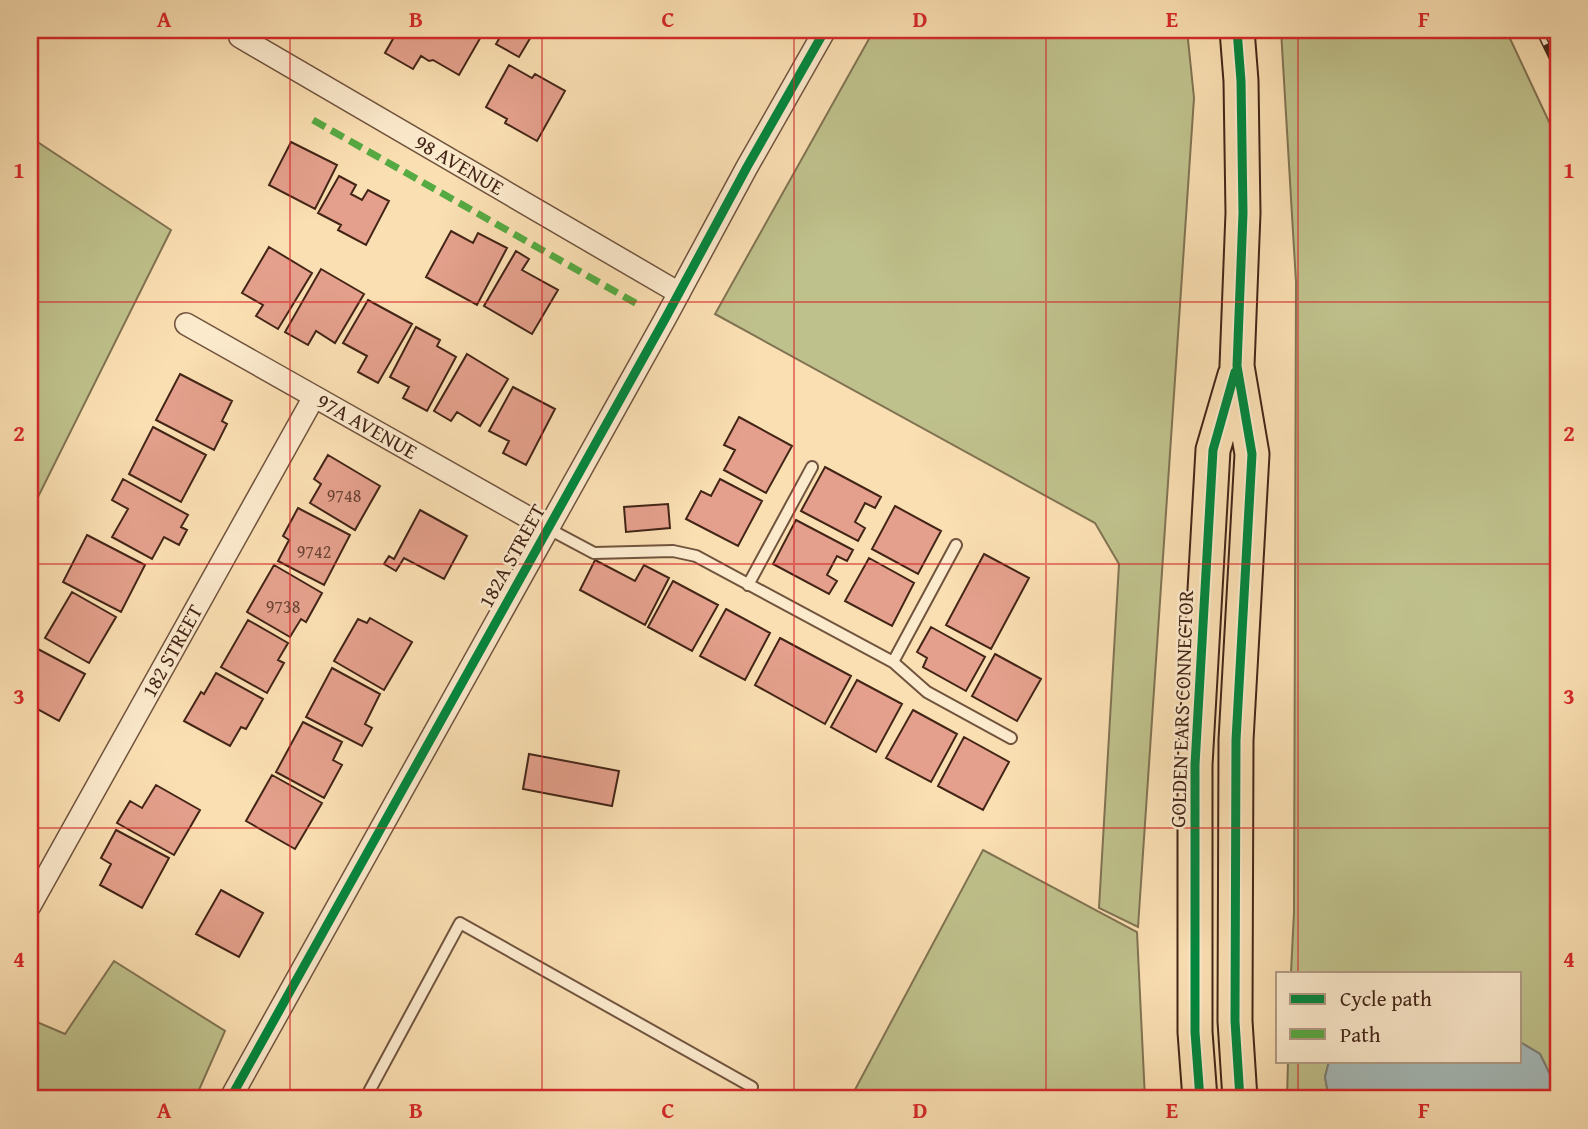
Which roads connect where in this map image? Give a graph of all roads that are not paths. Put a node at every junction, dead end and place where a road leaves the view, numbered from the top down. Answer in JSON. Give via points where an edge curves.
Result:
{"nodes":[{"id":1,"x":825,"y":30,"type":"edge"},
{"id":2,"x":1237,"y":30,"type":"edge"},
{"id":3,"x":241,"y":34,"type":"edge"},
{"id":4,"x":679,"y":293,"type":"junction"},
{"id":5,"x":186,"y":324,"type":"dead end"},
{"id":6,"x":1237,"y":366,"type":"junction"},
{"id":7,"x":314,"y":397,"type":"junction"},
{"id":8,"x":812,"y":467,"type":"dead end"},
{"id":9,"x":547,"y":528,"type":"junction"},
{"id":10,"x":956,"y":545,"type":"dead end"},
{"id":11,"x":748,"y":585,"type":"junction"},
{"id":12,"x":893,"y":662,"type":"junction"},
{"id":13,"x":1011,"y":738,"type":"dead end"},
{"id":14,"x":30,"y":906,"type":"edge"},
{"id":15,"x":230,"y":1099,"type":"edge"},
{"id":16,"x":365,"y":1099,"type":"edge"},
{"id":17,"x":745,"y":1099,"type":"edge"},
{"id":18,"x":1200,"y":1099,"type":"edge"},
{"id":19,"x":1240,"y":1099,"type":"edge"}],
"edges":[{"from":1,"to":4,"type":"street","name":"182A STREET"},
{"from":2,"to":6,"type":"main road","name":"GOLDEN EARS CONNECTOR","via":[[1243,213]]},
{"from":3,"to":4,"type":"street","name":"98 AVENUE"},
{"from":4,"to":9,"type":"street","name":"182A STREET"},
{"from":5,"to":7,"type":"street","name":"97A AVENUE"},
{"from":6,"to":18,"type":"main road","name":"GOLDEN EARS CONNECTOR","via":[[1213,450],[1195,765],[1195,1032]]},
{"from":6,"to":19,"type":"main road","name":"GOLDEN EARS CONNECTOR","via":[[1252,454],[1236,740],[1235,1021]]},
{"from":7,"to":9,"type":"street","name":"97A AVENUE"},
{"from":7,"to":14,"type":"street","name":"182 STREET"},
{"from":8,"to":11,"type":"lane"},
{"from":9,"to":11,"type":"lane","via":[[594,553],[673,551],[696,556]]},
{"from":9,"to":15,"type":"street","name":"182A STREET"},
{"from":10,"to":12,"type":"lane"},
{"from":11,"to":12,"type":"lane"},
{"from":12,"to":13,"type":"lane","via":[[927,692]]},
{"from":16,"to":17,"type":"lane","via":[[460,923],[752,1087]]}]}
